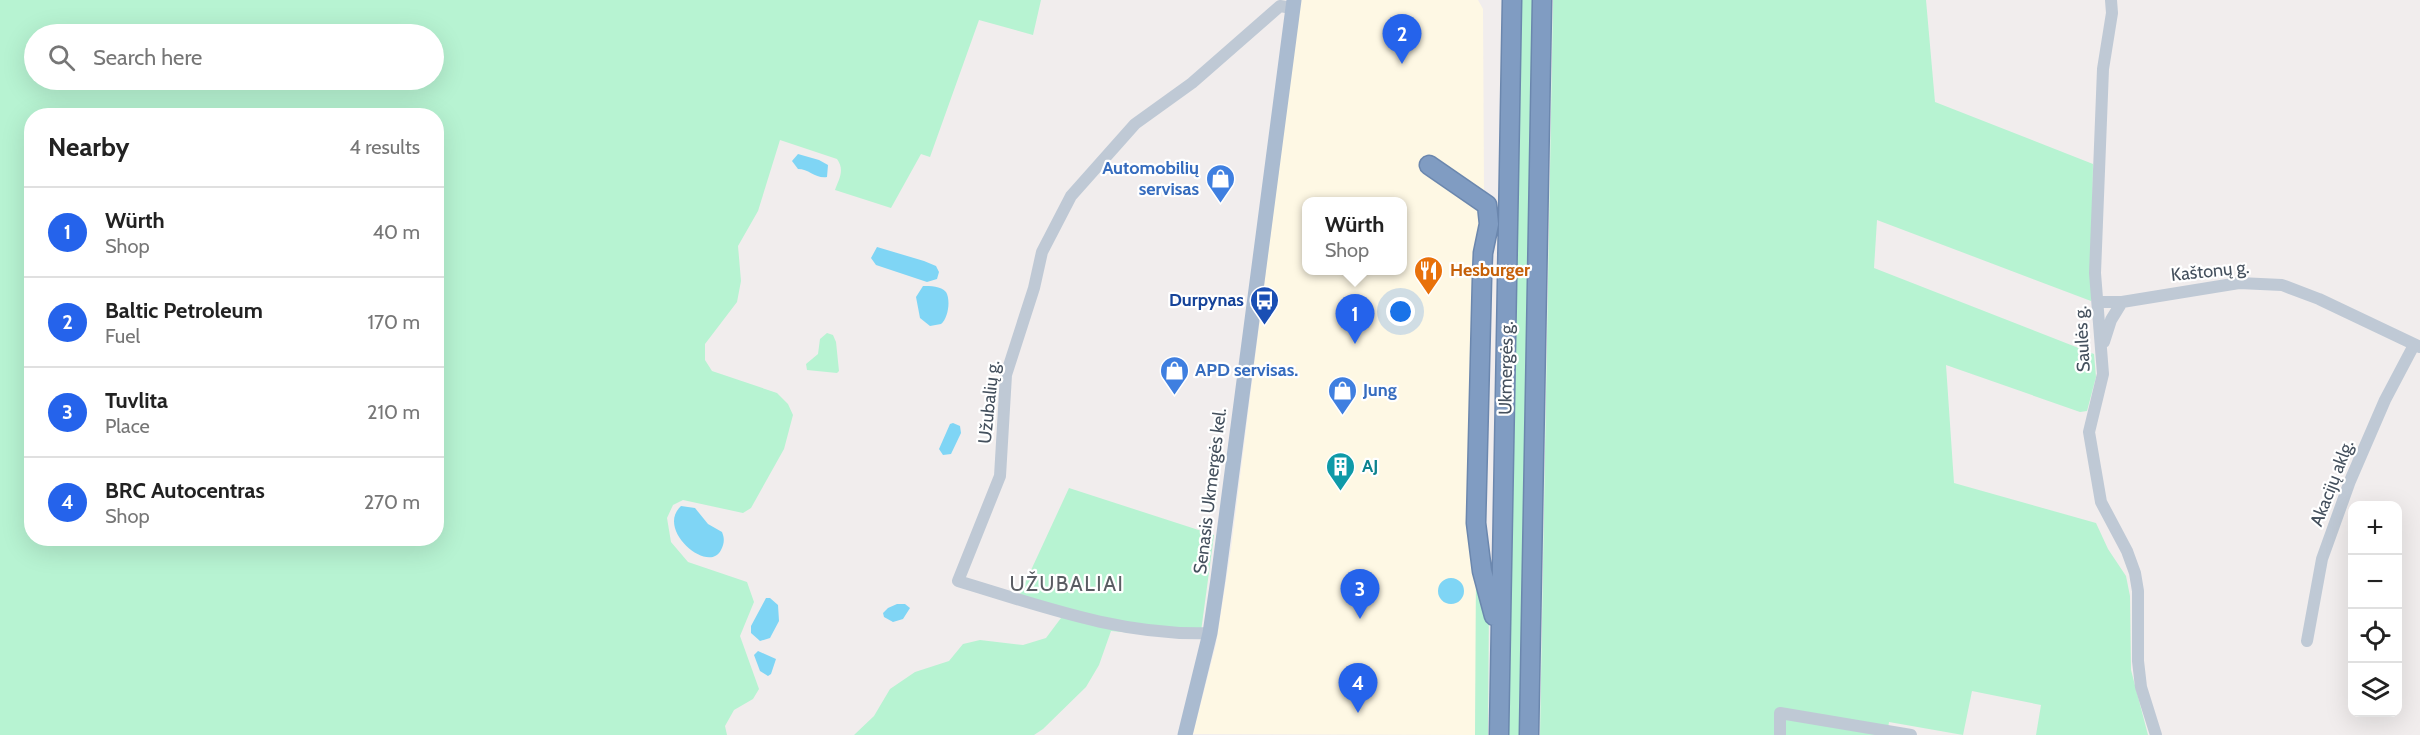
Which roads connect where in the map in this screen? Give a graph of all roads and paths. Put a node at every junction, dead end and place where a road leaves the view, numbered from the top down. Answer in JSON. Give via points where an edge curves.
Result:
{"nodes":[{"id":1,"x":1512,"y":0,"type":"edge"},
{"id":2,"x":1542,"y":0,"type":"edge"},
{"id":3,"x":2111,"y":0,"type":"edge"},
{"id":4,"x":1293,"y":4,"type":"edge"},
{"id":5,"x":1429,"y":165,"type":"dead end"},
{"id":6,"x":2098,"y":302,"type":"junction"},
{"id":7,"x":2122,"y":302,"type":"junction"},
{"id":8,"x":2417,"y":346,"type":"edge"},
{"id":9,"x":2103,"y":350,"type":"junction"},
{"id":10,"x":1210,"y":633,"type":"junction"},
{"id":11,"x":2307,"y":641,"type":"dead end"},
{"id":12,"x":1500,"y":683,"type":"junction"},
{"id":13,"x":1499,"y":728,"type":"edge"},
{"id":14,"x":1185,"y":735,"type":"edge"},
{"id":15,"x":1529,"y":735,"type":"edge"},
{"id":16,"x":1780,"y":735,"type":"edge"},
{"id":17,"x":1911,"y":735,"type":"edge"},
{"id":18,"x":2156,"y":735,"type":"edge"}],
"edges":[{"from":1,"to":12,"type":"highway","name":"Ukmergės g."},
{"from":2,"to":15,"type":"highway","name":"Ukmergės g."},
{"from":3,"to":6,"type":"street","name":"Saulės g.","via":[[2103,69],[2095,273]]},
{"from":4,"to":10,"type":"main road","name":"Senasis Ukmergės kel."},
{"from":4,"to":10,"type":"street","name":"Užubalių g.","via":[[1280,6],[1192,83],[1135,124],[1067,203],[1042,252],[1010,360],[1000,476],[958,581],[1086,620],[1166,632]]},
{"from":5,"to":12,"type":"highway","via":[[1487,206],[1490,216],[1483,253],[1476,523],[1482,571],[1494,613],[1492,660]]},
{"from":6,"to":7,"type":"street","name":"Kaštonų g."},
{"from":6,"to":9,"type":"street","name":"Saulės g."},
{"from":7,"to":8,"type":"street","name":"Kaštonų g.","via":[[2239,283],[2282,285]]},
{"from":7,"to":9,"type":"street","via":[[2111,320]]},
{"from":8,"to":11,"type":"street","name":"Akacijų aklg.","via":[[2381,409],[2350,481],[2322,559]]},
{"from":9,"to":18,"type":"street","name":"Saulės g.","via":[[2103,374],[2089,432],[2101,502],[2135,573],[2138,662]]},
{"from":10,"to":14,"type":"main road","name":"Senasis Ukmergės kel."},
{"from":12,"to":13,"type":"highway","name":"Ukmergės g."},
{"from":16,"to":17,"type":"street","via":[[1780,713]]}]}
